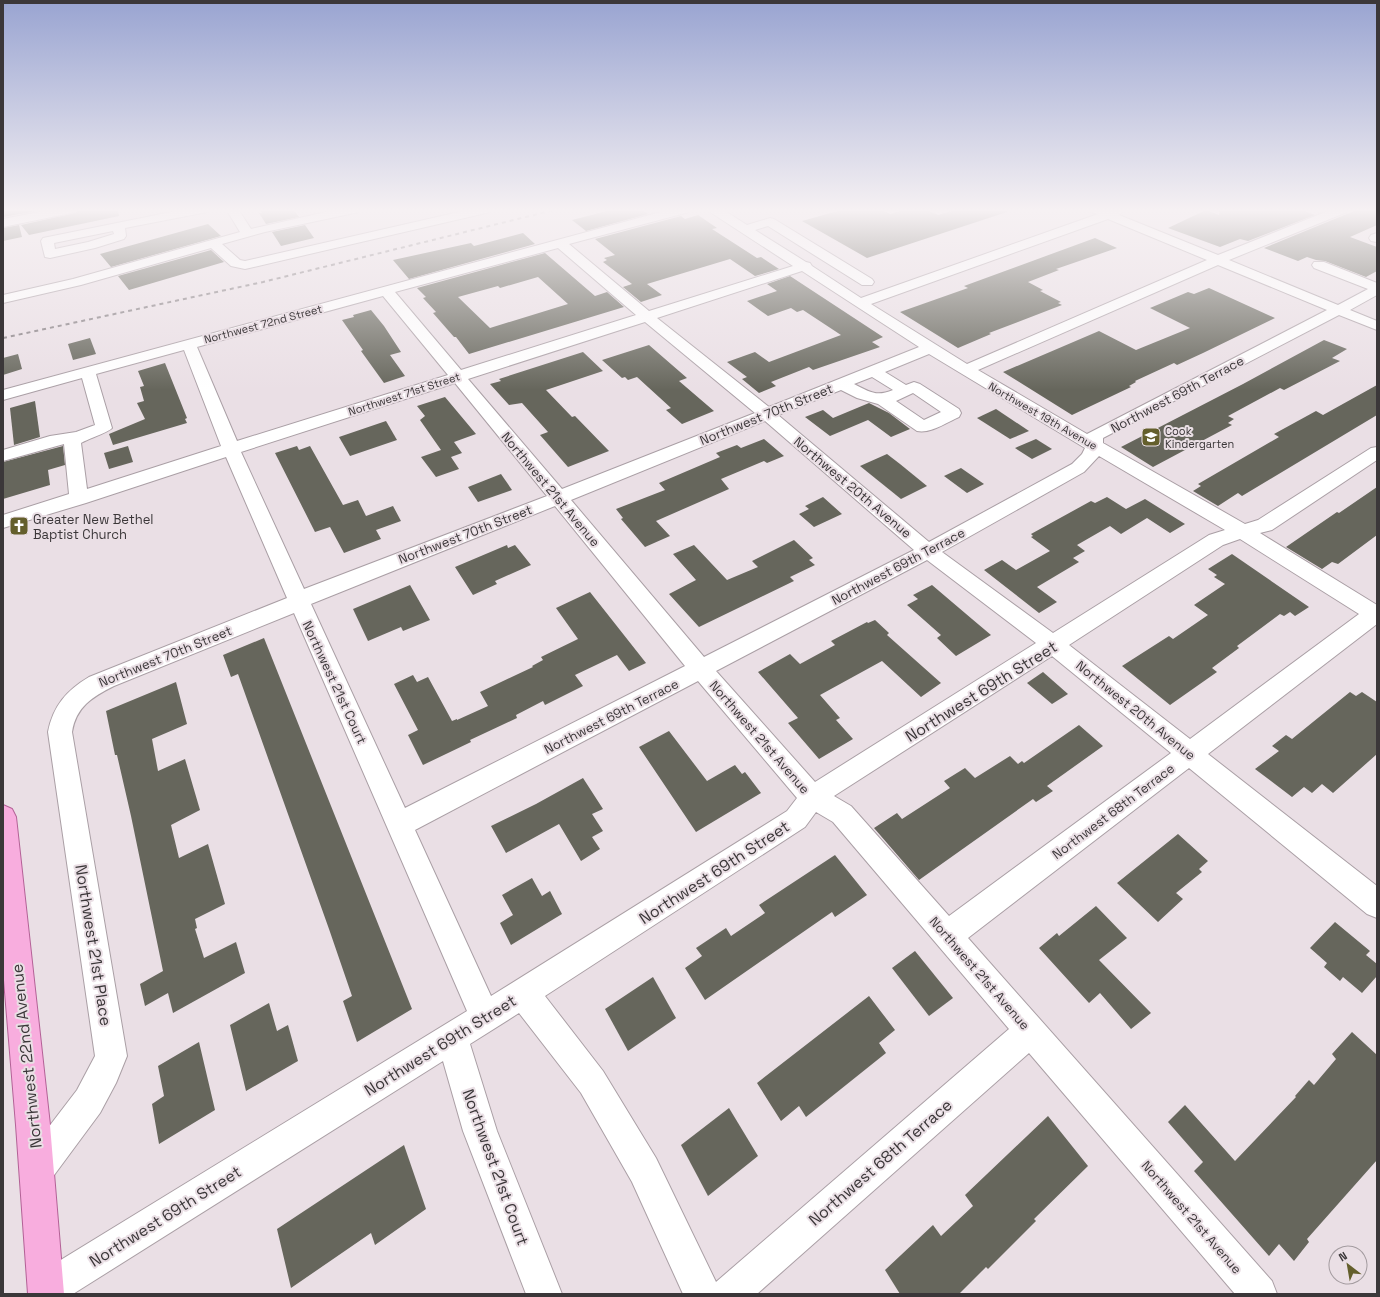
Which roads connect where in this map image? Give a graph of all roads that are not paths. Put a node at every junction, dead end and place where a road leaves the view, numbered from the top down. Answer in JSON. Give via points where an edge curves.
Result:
{"nodes":[{"id":1,"x":120,"y":270,"type":"edge"},
{"id":2,"x":462,"y":270,"type":"edge"},
{"id":3,"x":591,"y":270,"type":"edge"},
{"id":4,"x":789,"y":270,"type":"edge"},
{"id":5,"x":810,"y":270,"type":"edge"},
{"id":6,"x":847,"y":270,"type":"edge"},
{"id":7,"x":954,"y":270,"type":"edge"},
{"id":8,"x":1196,"y":270,"type":"edge"},
{"id":9,"x":1241,"y":270,"type":"edge"},
{"id":10,"x":1330,"y":270,"type":"edge"},
{"id":11,"x":867,"y":282,"type":"dead end"},
{"id":12,"x":1377,"y":289,"type":"edge"},
{"id":13,"x":386,"y":290,"type":"junction"},
{"id":14,"x":3,"y":299,"type":"edge"},
{"id":15,"x":860,"y":303,"type":"junction"},
{"id":16,"x":1338,"y":310,"type":"junction"},
{"id":17,"x":646,"y":316,"type":"junction"},
{"id":18,"x":1377,"y":326,"type":"edge"},
{"id":19,"x":189,"y":345,"type":"junction"},
{"id":20,"x":930,"y":348,"type":"junction"},
{"id":21,"x":965,"y":370,"type":"junction"},
{"id":22,"x":874,"y":371,"type":"junction"},
{"id":23,"x":88,"y":372,"type":"junction"},
{"id":24,"x":458,"y":377,"type":"junction"},
{"id":25,"x":842,"y":384,"type":"junction"},
{"id":26,"x":905,"y":391,"type":"junction"},
{"id":27,"x":3,"y":395,"type":"edge"},
{"id":28,"x":884,"y":400,"type":"junction"},
{"id":29,"x":767,"y":414,"type":"junction"},
{"id":30,"x":79,"y":437,"type":"junction"},
{"id":31,"x":1096,"y":446,"type":"junction"},
{"id":32,"x":231,"y":449,"type":"junction"},
{"id":33,"x":1377,"y":452,"type":"edge"},
{"id":34,"x":3,"y":456,"type":"edge"},
{"id":35,"x":558,"y":498,"type":"junction"},
{"id":36,"x":79,"y":499,"type":"junction"},
{"id":37,"x":3,"y":522,"type":"edge"},
{"id":38,"x":1242,"y":532,"type":"junction"},
{"id":39,"x":928,"y":551,"type":"junction"},
{"id":40,"x":298,"y":602,"type":"junction"},
{"id":41,"x":1376,"y":615,"type":"edge"},
{"id":42,"x":1054,"y":645,"type":"junction"},
{"id":43,"x":701,"y":670,"type":"junction"},
{"id":44,"x":72,"y":702,"type":"joint"},
{"id":45,"x":1190,"y":754,"type":"junction"},
{"id":46,"x":812,"y":797,"type":"junction"},
{"id":47,"x":3,"y":817,"type":"edge"},
{"id":48,"x":400,"y":824,"type":"junction"},
{"id":49,"x":1377,"y":904,"type":"edge"},
{"id":50,"x":7,"y":908,"type":"edge"},
{"id":51,"x":948,"y":935,"type":"junction"},
{"id":52,"x":523,"y":993,"type":"junction"},
{"id":53,"x":485,"y":1017,"type":"junction"},
{"id":54,"x":1030,"y":1031,"type":"junction"},
{"id":55,"x":452,"y":1038,"type":"junction"},
{"id":56,"x":37,"y":1170,"type":"junction"},
{"id":57,"x":44,"y":1293,"type":"edge"},
{"id":58,"x":544,"y":1294,"type":"edge"},
{"id":59,"x":702,"y":1294,"type":"edge"},
{"id":60,"x":729,"y":1294,"type":"edge"},
{"id":61,"x":1259,"y":1294,"type":"edge"}],
"edges":[{"from":1,"to":14,"type":"street"},
{"from":2,"to":13,"type":"street","name":"Northwest 72nd Street"},
{"from":3,"to":17,"type":"street","name":"Northwest 20th Avenue"},
{"from":4,"to":17,"type":"street","name":"Northwest 71st Street"},
{"from":5,"to":15,"type":"street","name":"Northwest 19th Avenue"},
{"from":6,"to":11,"type":"street"},
{"from":7,"to":15,"type":"street"},
{"from":8,"to":21,"type":"street"},
{"from":9,"to":16,"type":"street"},
{"from":10,"to":12,"type":"street"},
{"from":12,"to":16,"type":"street","name":"Northwest 69th Terrace"},
{"from":13,"to":19,"type":"street","name":"Northwest 72nd Street"},
{"from":13,"to":24,"type":"street","name":"Northwest 21st Avenue"},
{"from":15,"to":20,"type":"street","name":"Northwest 19th Avenue"},
{"from":16,"to":18,"type":"street"},
{"from":16,"to":31,"type":"street","name":"Northwest 69th Terrace","via":[[1094,436]]},
{"from":17,"to":24,"type":"street","name":"Northwest 71st Street"},
{"from":17,"to":29,"type":"street","name":"Northwest 20th Avenue"},
{"from":19,"to":23,"type":"street","name":"Northwest 72nd Street"},
{"from":19,"to":32,"type":"street","name":"Northwest 21st Court"},
{"from":20,"to":21,"type":"street","name":"Northwest 19th Avenue"},
{"from":20,"to":22,"type":"street","name":"Northwest 70th Street"},
{"from":21,"to":31,"type":"street","name":"Northwest 19th Avenue"},
{"from":22,"to":25,"type":"street","name":"Northwest 70th Street"},
{"from":22,"to":26,"type":"street"},
{"from":23,"to":27,"type":"street","name":"Northwest 72nd Street"},
{"from":23,"to":30,"type":"street","via":[[104,428]]},
{"from":24,"to":32,"type":"street","name":"Northwest 71st Street"},
{"from":24,"to":35,"type":"street","name":"Northwest 21st Avenue"},
{"from":25,"to":28,"type":"street","via":[[863,395]]},
{"from":25,"to":29,"type":"street","name":"Northwest 70th Street"},
{"from":26,"to":28,"type":"street"},
{"from":26,"to":28,"type":"street","via":[[914,387],[953,413],[923,427]]},
{"from":29,"to":35,"type":"street","name":"Northwest 70th Street"},
{"from":29,"to":39,"type":"street","name":"Northwest 20th Avenue"},
{"from":30,"to":34,"type":"street","via":[[50,440]]},
{"from":30,"to":36,"type":"street","via":[[72,441]]},
{"from":31,"to":38,"type":"street","name":"Northwest 19th Avenue"},
{"from":31,"to":39,"type":"street","name":"Northwest 69th Terrace","via":[[1091,456],[1078,468]]},
{"from":32,"to":36,"type":"street","name":"Northwest 71st Street"},
{"from":32,"to":40,"type":"street","name":"Northwest 21st Court"},
{"from":33,"to":38,"type":"street","name":"Northwest 69th Street","via":[[1265,525]]},
{"from":35,"to":40,"type":"street","name":"Northwest 70th Street","via":[[315,593]]},
{"from":35,"to":43,"type":"street","name":"Northwest 21st Avenue"},
{"from":36,"to":37,"type":"street","name":"Northwest 71st Street"},
{"from":38,"to":41,"type":"street","name":"Northwest 19th Avenue"},
{"from":38,"to":42,"type":"street","name":"Northwest 69th Street","via":[[1216,540]]},
{"from":39,"to":42,"type":"street","name":"Northwest 20th Avenue"},
{"from":39,"to":43,"type":"street","name":"Northwest 69th Terrace"},
{"from":40,"to":44,"type":"street","name":"Northwest 70th Street","via":[[106,680],[93,686]]},
{"from":40,"to":48,"type":"street","name":"Northwest 21st Court"},
{"from":41,"to":45,"type":"street","name":"Northwest 68th Terrace"},
{"from":42,"to":45,"type":"street","name":"Northwest 20th Avenue"},
{"from":42,"to":46,"type":"street","name":"Northwest 69th Street"},
{"from":43,"to":46,"type":"street","name":"Northwest 21st Avenue"},
{"from":43,"to":48,"type":"street","name":"Northwest 69th Terrace"},
{"from":44,"to":56,"type":"street","name":"Northwest 21st Place","via":[[61,722],[60,732],[111,1056],[93,1094]]},
{"from":45,"to":49,"type":"street","name":"Northwest 20th Avenue"},
{"from":45,"to":51,"type":"street","name":"Northwest 68th Terrace"},
{"from":46,"to":51,"type":"street","name":"Northwest 21st Avenue","via":[[842,814]]},
{"from":46,"to":52,"type":"street","name":"Northwest 69th Street","via":[[796,819]]},
{"from":47,"to":50,"type":"main road","name":"Northwest 22nd Avenue"},
{"from":48,"to":53,"type":"street","name":"Northwest 21st Court"},
{"from":50,"to":56,"type":"main road","name":"Northwest 22nd Avenue"},
{"from":51,"to":54,"type":"street","name":"Northwest 21st Avenue"},
{"from":52,"to":53,"type":"street","name":"Northwest 69th Street"},
{"from":52,"to":59,"type":"street","via":[[592,1082],[644,1170]]},
{"from":53,"to":55,"type":"street","name":"Northwest 69th Street"},
{"from":54,"to":60,"type":"street","name":"Northwest 68th Terrace"},
{"from":54,"to":61,"type":"street","name":"Northwest 21st Avenue"},
{"from":55,"to":57,"type":"street","name":"Northwest 69th Street"},
{"from":55,"to":58,"type":"street","name":"Northwest 21st Court","via":[[480,1131]]},
{"from":56,"to":57,"type":"main road","name":"Northwest 22nd Avenue"}]}
